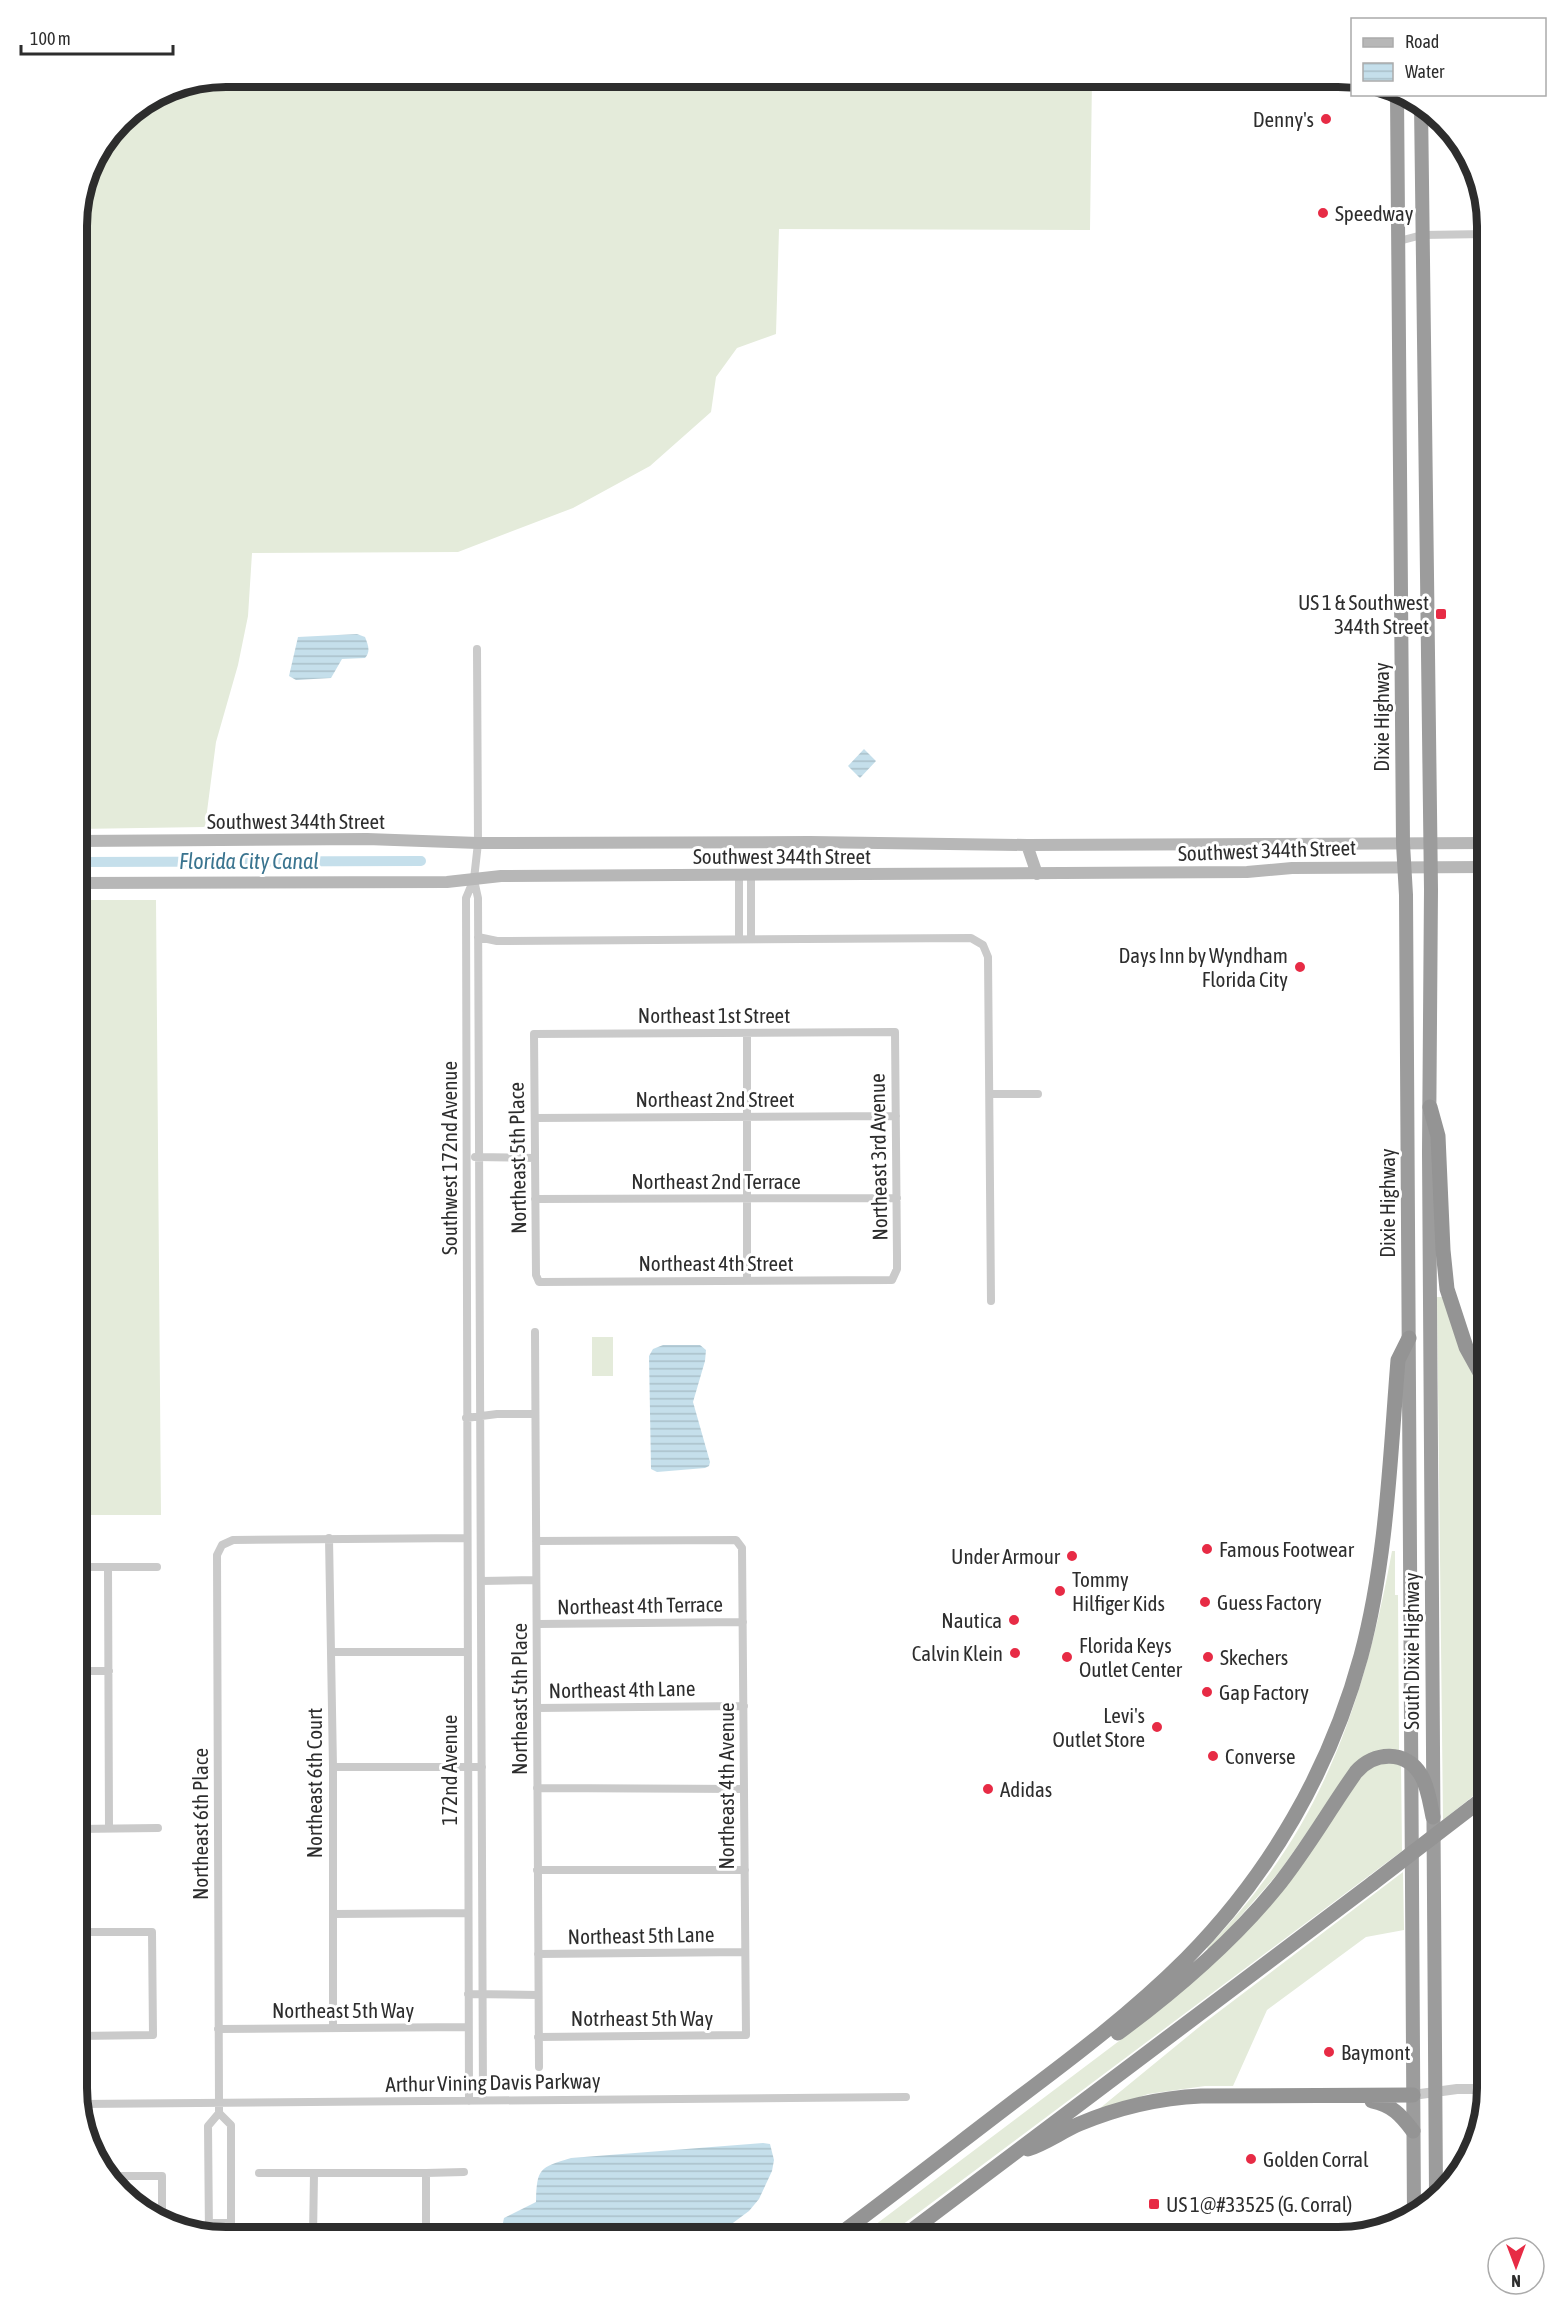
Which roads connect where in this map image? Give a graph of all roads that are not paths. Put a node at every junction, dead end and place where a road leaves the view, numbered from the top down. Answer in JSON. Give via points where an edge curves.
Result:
{"nodes":[{"id":1,"x":1397,"y":101,"type":"edge"},
{"id":2,"x":1421,"y":115,"type":"edge"},
{"id":3,"x":1477,"y":234,"type":"edge"},
{"id":4,"x":1422,"y":235,"type":"junction"},
{"id":5,"x":1399,"y":241,"type":"junction"},
{"id":6,"x":477,"y":649,"type":"dead end"},
{"id":7,"x":87,"y":841,"type":"edge"},
{"id":8,"x":478,"y":843,"type":"junction"},
{"id":9,"x":1477,"y":843,"type":"edge"},
{"id":10,"x":1402,"y":844,"type":"junction"},
{"id":11,"x":1430,"y":844,"type":"junction"},
{"id":12,"x":1028,"y":845,"type":"junction"},
{"id":13,"x":1404,"y":866,"type":"junction"},
{"id":14,"x":1431,"y":867,"type":"junction"},
{"id":15,"x":1477,"y":867,"type":"edge"},
{"id":16,"x":1021,"y":874,"type":"junction"},
{"id":17,"x":1037,"y":874,"type":"junction"},
{"id":18,"x":745,"y":875,"type":"junction"},
{"id":19,"x":474,"y":879,"type":"junction"},
{"id":20,"x":87,"y":883,"type":"edge"},
{"id":21,"x":478,"y":937,"type":"junction"},
{"id":22,"x":739,"y":939,"type":"junction"},
{"id":23,"x":751,"y":939,"type":"junction"},
{"id":24,"x":895,"y":1032,"type":"joint"},
{"id":25,"x":747,"y":1033,"type":"junction"},
{"id":26,"x":534,"y":1034,"type":"joint"},
{"id":27,"x":990,"y":1094,"type":"junction"},
{"id":28,"x":1038,"y":1094,"type":"dead end"},
{"id":29,"x":1430,"y":1107,"type":"junction"},
{"id":30,"x":747,"y":1116,"type":"junction"},
{"id":31,"x":896,"y":1116,"type":"junction"},
{"id":32,"x":535,"y":1118,"type":"junction"},
{"id":33,"x":467,"y":1157,"type":"junction"},
{"id":34,"x":479,"y":1157,"type":"junction"},
{"id":35,"x":535,"y":1158,"type":"junction"},
{"id":36,"x":747,"y":1198,"type":"junction"},
{"id":37,"x":897,"y":1198,"type":"junction"},
{"id":38,"x":535,"y":1199,"type":"junction"},
{"id":39,"x":747,"y":1280,"type":"junction"},
{"id":40,"x":892,"y":1280,"type":"joint"},
{"id":41,"x":539,"y":1282,"type":"joint"},
{"id":42,"x":991,"y":1300,"type":"dead end"},
{"id":43,"x":535,"y":1332,"type":"dead end"},
{"id":44,"x":1409,"y":1338,"type":"junction"},
{"id":45,"x":1477,"y":1365,"type":"edge"},
{"id":46,"x":535,"y":1414,"type":"junction"},
{"id":47,"x":480,"y":1415,"type":"junction"},
{"id":48,"x":466,"y":1418,"type":"junction"},
{"id":49,"x":481,"y":1438,"type":"joint"},
{"id":50,"x":466,"y":1439,"type":"joint"},
{"id":51,"x":329,"y":1538,"type":"junction"},
{"id":52,"x":466,"y":1538,"type":"junction"},
{"id":53,"x":536,"y":1541,"type":"junction"},
{"id":54,"x":157,"y":1566,"type":"dead end"},
{"id":55,"x":87,"y":1567,"type":"edge"},
{"id":56,"x":108,"y":1567,"type":"junction"},
{"id":57,"x":536,"y":1580,"type":"junction"},
{"id":58,"x":482,"y":1581,"type":"junction"},
{"id":59,"x":743,"y":1622,"type":"junction"},
{"id":60,"x":538,"y":1624,"type":"junction"},
{"id":61,"x":331,"y":1652,"type":"junction"},
{"id":62,"x":467,"y":1652,"type":"junction"},
{"id":63,"x":87,"y":1671,"type":"edge"},
{"id":64,"x":109,"y":1671,"type":"junction"},
{"id":65,"x":744,"y":1706,"type":"junction"},
{"id":66,"x":537,"y":1708,"type":"junction"},
{"id":67,"x":1411,"y":1764,"type":"junction"},
{"id":68,"x":333,"y":1767,"type":"junction"},
{"id":69,"x":467,"y":1767,"type":"junction"},
{"id":70,"x":482,"y":1767,"type":"junction"},
{"id":71,"x":537,"y":1788,"type":"junction"},
{"id":72,"x":744,"y":1789,"type":"junction"},
{"id":73,"x":1477,"y":1803,"type":"edge"},
{"id":74,"x":1433,"y":1817,"type":"junction"},
{"id":75,"x":87,"y":1828,"type":"edge"},
{"id":76,"x":109,"y":1828,"type":"junction"},
{"id":77,"x":158,"y":1828,"type":"dead end"},
{"id":78,"x":537,"y":1870,"type":"junction"},
{"id":79,"x":745,"y":1870,"type":"junction"},
{"id":80,"x":468,"y":1913,"type":"junction"},
{"id":81,"x":333,"y":1914,"type":"junction"},
{"id":82,"x":87,"y":1932,"type":"edge"},
{"id":83,"x":745,"y":1952,"type":"junction"},
{"id":84,"x":538,"y":1954,"type":"junction"},
{"id":85,"x":468,"y":1994,"type":"junction"},
{"id":86,"x":483,"y":1995,"type":"junction"},
{"id":87,"x":538,"y":1995,"type":"junction"},
{"id":88,"x":468,"y":2027,"type":"junction"},
{"id":89,"x":333,"y":2028,"type":"junction"},
{"id":90,"x":218,"y":2029,"type":"junction"},
{"id":91,"x":746,"y":2035,"type":"joint"},
{"id":92,"x":87,"y":2036,"type":"edge"},
{"id":93,"x":538,"y":2037,"type":"junction"},
{"id":94,"x":1073,"y":2056,"type":"junction"},
{"id":95,"x":538,"y":2067,"type":"dead end"},
{"id":96,"x":1477,"y":2089,"type":"edge"},
{"id":97,"x":1434,"y":2092,"type":"junction"},
{"id":98,"x":1413,"y":2095,"type":"junction"},
{"id":99,"x":906,"y":2097,"type":"dead end"},
{"id":100,"x":1357,"y":2097,"type":"junction"},
{"id":101,"x":483,"y":2100,"type":"junction"},
{"id":102,"x":469,"y":2101,"type":"junction"},
{"id":103,"x":88,"y":2104,"type":"edge"},
{"id":104,"x":219,"y":2108,"type":"junction"},
{"id":105,"x":1413,"y":2131,"type":"junction"},
{"id":106,"x":1008,"y":2157,"type":"junction"},
{"id":107,"x":464,"y":2172,"type":"dead end"},
{"id":108,"x":259,"y":2173,"type":"dead end"},
{"id":109,"x":314,"y":2173,"type":"junction"},
{"id":110,"x":426,"y":2173,"type":"junction"},
{"id":111,"x":118,"y":2176,"type":"edge"},
{"id":112,"x":1436,"y":2186,"type":"edge"},
{"id":113,"x":1414,"y":2204,"type":"edge"},
{"id":114,"x":162,"y":2211,"type":"edge"},
{"id":115,"x":209,"y":2223,"type":"joint"},
{"id":116,"x":231,"y":2223,"type":"junction"},
{"id":117,"x":231,"y":2227,"type":"edge"},
{"id":118,"x":313,"y":2227,"type":"edge"},
{"id":119,"x":426,"y":2227,"type":"edge"},
{"id":120,"x":849,"y":2227,"type":"edge"},
{"id":121,"x":916,"y":2227,"type":"edge"}],
"edges":[{"from":1,"to":5,"type":"highway","name":"Dixie Highway"},
{"from":2,"to":4,"type":"highway"},
{"from":3,"to":4,"type":"street"},
{"from":4,"to":5,"type":"street"},
{"from":4,"to":11,"type":"highway"},
{"from":5,"to":10,"type":"highway","name":"Dixie Highway"},
{"from":6,"to":8,"type":"street","name":"Southwest 172nd Avenue"},
{"from":7,"to":8,"type":"main road","name":"Southwest 344th Street","via":[[367,839]]},
{"from":8,"to":12,"type":"main road","name":"Southwest 344th Street"},
{"from":8,"to":19,"type":"street","name":"Southwest 172nd Avenue"},
{"from":9,"to":11,"type":"main road","name":"Southwest 344th Street"},
{"from":10,"to":11,"type":"main road","name":"Southwest 344th Street"},
{"from":10,"to":12,"type":"main road","name":"Southwest 344th Street"},
{"from":10,"to":13,"type":"highway","name":"Dixie Highway"},
{"from":11,"to":14,"type":"highway"},
{"from":12,"to":16,"type":"main road"},
{"from":12,"to":17,"type":"main road"},
{"from":13,"to":14,"type":"main road","name":"Southwest 344th Street"},
{"from":13,"to":17,"type":"main road","name":"Southwest 344th Street"},
{"from":13,"to":44,"type":"highway","name":"Dixie Highway"},
{"from":14,"to":15,"type":"main road","name":"Southwest 344th Street"},
{"from":14,"to":29,"type":"highway"},
{"from":16,"to":17,"type":"main road","name":"Southwest 344th Street"},
{"from":16,"to":18,"type":"main road","name":"Southwest 344th Street"},
{"from":18,"to":19,"type":"main road","name":"Southwest 344th Street"},
{"from":18,"to":22,"type":"street"},
{"from":18,"to":23,"type":"street"},
{"from":19,"to":20,"type":"main road","name":"Southwest 344th Street"},
{"from":19,"to":21,"type":"street","name":"Southwest 172nd Avenue"},
{"from":19,"to":33,"type":"street","name":"Southwest 172nd Avenue","via":[[466,898]]},
{"from":21,"to":22,"type":"street","via":[[497,941]]},
{"from":21,"to":34,"type":"street","name":"Southwest 172nd Avenue"},
{"from":22,"to":23,"type":"street"},
{"from":23,"to":27,"type":"street","via":[[977,941],[987,950],[988,957]]},
{"from":24,"to":25,"type":"street","name":"Northeast 1st Street"},
{"from":24,"to":31,"type":"street","name":"Northeast 3rd Avenue"},
{"from":25,"to":26,"type":"street","name":"Northeast 1st Street"},
{"from":25,"to":30,"type":"street"},
{"from":26,"to":32,"type":"street","name":"Northeast 5th Place"},
{"from":27,"to":28,"type":"street"},
{"from":27,"to":42,"type":"street"},
{"from":29,"to":45,"type":"highway","via":[[1438,1136],[1447,1289],[1461,1336]]},
{"from":29,"to":74,"type":"highway","name":"South Dixie Highway"},
{"from":30,"to":31,"type":"street","name":"Northeast 2nd Street"},
{"from":30,"to":32,"type":"street","name":"Northeast 2nd Street"},
{"from":30,"to":36,"type":"street"},
{"from":31,"to":37,"type":"street","name":"Northeast 3rd Avenue"},
{"from":32,"to":35,"type":"street","name":"Northeast 5th Place"},
{"from":33,"to":34,"type":"street"},
{"from":33,"to":48,"type":"street","name":"Southwest 172nd Avenue"},
{"from":34,"to":35,"type":"street"},
{"from":34,"to":47,"type":"street","name":"Southwest 172nd Avenue"},
{"from":35,"to":38,"type":"street","name":"Northeast 5th Place"},
{"from":36,"to":37,"type":"street","name":"Northeast 2nd Terrace"},
{"from":36,"to":38,"type":"street","name":"Northeast 2nd Terrace"},
{"from":36,"to":39,"type":"street"},
{"from":37,"to":40,"type":"street","name":"Northeast 3rd Avenue","via":[[897,1269]]},
{"from":38,"to":41,"type":"street","name":"Northeast 5th Place"},
{"from":39,"to":40,"type":"street","name":"Northeast 4th Street"},
{"from":39,"to":41,"type":"street","name":"Northeast 4th Street"},
{"from":43,"to":46,"type":"street","name":"Northeast 5th Place"},
{"from":44,"to":67,"type":"highway","name":"South Dixie Highway"},
{"from":44,"to":94,"type":"highway","via":[[1398,1360],[1382,1549],[1370,1618],[1351,1690],[1324,1760],[1279,1843],[1217,1925],[1144,1998]]},
{"from":46,"to":47,"type":"street"},
{"from":46,"to":53,"type":"street","name":"Northeast 5th Place"},
{"from":47,"to":48,"type":"street"},
{"from":47,"to":49,"type":"street","name":"Southwest 172nd Avenue"},
{"from":48,"to":50,"type":"street","name":"Southwest 172nd Avenue"},
{"from":49,"to":58,"type":"street","name":"172nd Avenue"},
{"from":50,"to":52,"type":"street","name":"172nd Avenue"},
{"from":51,"to":52,"type":"street"},
{"from":51,"to":61,"type":"street","name":"Northeast 6th Court"},
{"from":51,"to":90,"type":"street","name":"Northeast 6th Place","via":[[233,1540],[222,1545],[217,1555]]},
{"from":52,"to":62,"type":"street","name":"172nd Avenue"},
{"from":53,"to":57,"type":"street","name":"Northeast 5th Place"},
{"from":53,"to":59,"type":"street","name":"Northeast 4th Avenue","via":[[736,1540],[742,1548]]},
{"from":54,"to":56,"type":"street"},
{"from":55,"to":56,"type":"street"},
{"from":56,"to":64,"type":"street"},
{"from":57,"to":58,"type":"street"},
{"from":57,"to":60,"type":"street","name":"Northeast 5th Place"},
{"from":58,"to":70,"type":"street","name":"172nd Avenue"},
{"from":59,"to":60,"type":"street","name":"Northeast 4th Terrace"},
{"from":59,"to":65,"type":"street","name":"Northeast 4th Avenue"},
{"from":60,"to":66,"type":"street","name":"Northeast 5th Place"},
{"from":61,"to":62,"type":"street"},
{"from":61,"to":68,"type":"street","name":"Northeast 6th Court"},
{"from":62,"to":69,"type":"street","name":"172nd Avenue"},
{"from":63,"to":64,"type":"street"},
{"from":64,"to":76,"type":"street"},
{"from":65,"to":66,"type":"street","name":"Northeast 4th Lane"},
{"from":65,"to":72,"type":"street","name":"Northeast 4th Avenue"},
{"from":66,"to":71,"type":"street","name":"Northeast 5th Place"},
{"from":67,"to":74,"type":"highway","via":[[1425,1782]]},
{"from":67,"to":94,"type":"highway","via":[[1385,1756],[1361,1766],[1286,1874],[1216,1952],[1177,1988],[1103,2044]]},
{"from":67,"to":98,"type":"highway","name":"South Dixie Highway"},
{"from":68,"to":69,"type":"street"},
{"from":68,"to":81,"type":"street","name":"Northeast 6th Court"},
{"from":69,"to":70,"type":"street"},
{"from":69,"to":80,"type":"street","name":"172nd Avenue"},
{"from":70,"to":86,"type":"street","name":"172nd Avenue"},
{"from":71,"to":72,"type":"street"},
{"from":71,"to":78,"type":"street","name":"Northeast 5th Place"},
{"from":72,"to":79,"type":"street","name":"Northeast 4th Avenue"},
{"from":73,"to":106,"type":"highway","bridge":true},
{"from":74,"to":97,"type":"highway","name":"South Dixie Highway"},
{"from":75,"to":76,"type":"street"},
{"from":76,"to":77,"type":"street"},
{"from":78,"to":79,"type":"street"},
{"from":78,"to":84,"type":"street","name":"Northeast 5th Place"},
{"from":79,"to":83,"type":"street","name":"Northeast 4th Avenue"},
{"from":80,"to":81,"type":"street"},
{"from":80,"to":85,"type":"street","name":"172nd Avenue"},
{"from":81,"to":89,"type":"street","name":"Northeast 6th Court"},
{"from":82,"to":92,"type":"street","via":[[152,1932],[153,2036]]},
{"from":83,"to":84,"type":"street","name":"Northeast 5th Lane"},
{"from":83,"to":91,"type":"street","name":"Northeast 4th Avenue"},
{"from":84,"to":87,"type":"street","name":"Northeast 5th Place"},
{"from":85,"to":86,"type":"street"},
{"from":85,"to":88,"type":"street","name":"172nd Avenue"},
{"from":86,"to":87,"type":"street"},
{"from":86,"to":101,"type":"street","name":"172nd Avenue"},
{"from":87,"to":93,"type":"street","name":"Northeast 5th Place"},
{"from":88,"to":89,"type":"street","name":"Northeast 5th Way"},
{"from":88,"to":102,"type":"street","name":"172nd Avenue"},
{"from":89,"to":90,"type":"street","name":"Northeast 5th Way"},
{"from":90,"to":104,"type":"street","name":"Northeast 6th Place"},
{"from":91,"to":93,"type":"street","name":"Notrheast 5th Way"},
{"from":93,"to":95,"type":"street","name":"Northeast 5th Place"},
{"from":94,"to":120,"type":"highway"},
{"from":96,"to":97,"type":"street"},
{"from":97,"to":98,"type":"street"},
{"from":97,"to":112,"type":"highway","name":"South Dixie Highway"},
{"from":98,"to":100,"type":"highway"},
{"from":98,"to":105,"type":"highway","name":"South Dixie Highway"},
{"from":99,"to":101,"type":"street","name":"Arthur Vining Davis Parkway"},
{"from":100,"to":105,"type":"highway","via":[[1392,2107]]},
{"from":100,"to":106,"type":"highway","via":[[1201,2096],[1159,2100],[1089,2120]]},
{"from":101,"to":102,"type":"street","name":"Arthur Vining Davis Parkway"},
{"from":102,"to":104,"type":"street","name":"Arthur Vining Davis Parkway"},
{"from":103,"to":104,"type":"street","name":"Arthur Vining Davis Parkway"},
{"from":104,"to":115,"type":"street","via":[[208,2126]]},
{"from":104,"to":116,"type":"street","via":[[231,2125]]},
{"from":105,"to":113,"type":"highway","name":"South Dixie Highway"},
{"from":106,"to":121,"type":"highway"},
{"from":107,"to":110,"type":"street"},
{"from":108,"to":109,"type":"street"},
{"from":109,"to":110,"type":"street"},
{"from":109,"to":118,"type":"street"},
{"from":110,"to":119,"type":"street"},
{"from":111,"to":114,"type":"street","via":[[162,2176]]},
{"from":115,"to":116,"type":"street"},
{"from":116,"to":117,"type":"street"}]}
